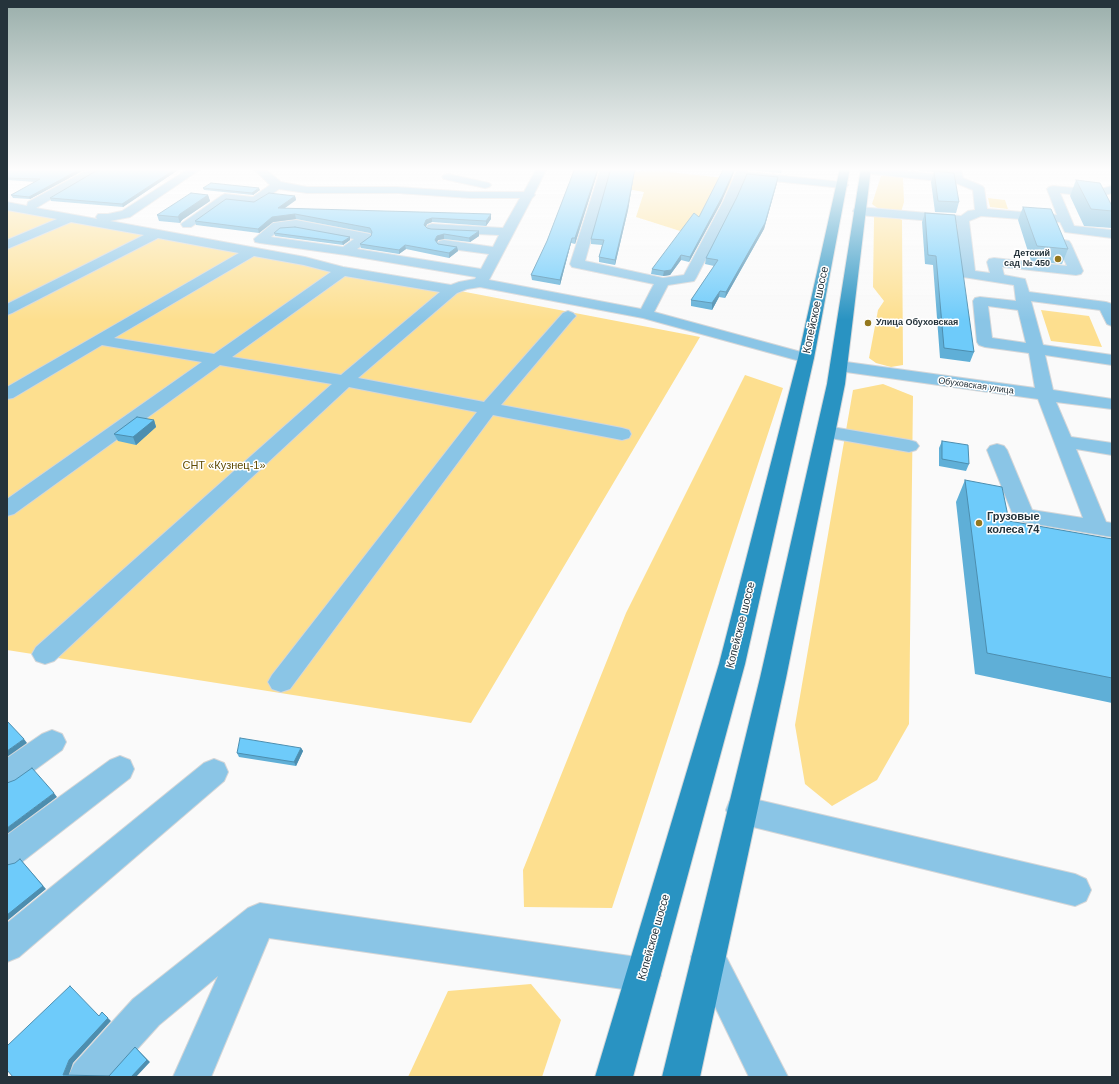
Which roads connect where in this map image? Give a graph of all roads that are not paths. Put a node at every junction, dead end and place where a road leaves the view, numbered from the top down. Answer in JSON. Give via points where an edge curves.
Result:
{"nodes":[{"id":1,"x":67,"y":219,"type":"edge"},
{"id":2,"x":80,"y":219,"type":"edge"},
{"id":3,"x":195,"y":219,"type":"edge"},
{"id":4,"x":514,"y":219,"type":"edge"},
{"id":5,"x":591,"y":219,"type":"edge"},
{"id":6,"x":721,"y":219,"type":"edge"},
{"id":7,"x":847,"y":219,"type":"edge"},
{"id":8,"x":857,"y":219,"type":"edge"},
{"id":9,"x":947,"y":219,"type":"edge"},
{"id":10,"x":1059,"y":219,"type":"edge"},
{"id":11,"x":1064,"y":219,"type":"joint"},
{"id":12,"x":963,"y":220,"type":"joint"},
{"id":13,"x":187,"y":224,"type":"dead end"},
{"id":14,"x":432,"y":228,"type":"edge"},
{"id":15,"x":507,"y":232,"type":"junction"},
{"id":16,"x":158,"y":233,"type":"junction"},
{"id":17,"x":1112,"y":234,"type":"edge"},
{"id":18,"x":444,"y":244,"type":"edge"},
{"id":19,"x":1064,"y":244,"type":"edge"},
{"id":20,"x":7,"y":245,"type":"edge"},
{"id":21,"x":252,"y":251,"type":"junction"},
{"id":22,"x":346,"y":251,"type":"junction"},
{"id":23,"x":497,"y":251,"type":"junction"},
{"id":24,"x":342,"y":271,"type":"junction"},
{"id":25,"x":482,"y":279,"type":"junction"},
{"id":26,"x":998,"y":279,"type":"junction"},
{"id":27,"x":663,"y":282,"type":"junction"},
{"id":28,"x":452,"y":290,"type":"junction"},
{"id":29,"x":1024,"y":301,"type":"junction"},
{"id":30,"x":1109,"y":301,"type":"edge"},
{"id":31,"x":7,"y":310,"type":"edge"},
{"id":32,"x":645,"y":314,"type":"junction"},
{"id":33,"x":568,"y":316,"type":"dead end"},
{"id":34,"x":1112,"y":321,"type":"edge"},
{"id":35,"x":98,"y":340,"type":"junction"},
{"id":36,"x":1036,"y":349,"type":"junction"},
{"id":37,"x":1112,"y":360,"type":"edge"},
{"id":38,"x":216,"y":361,"type":"junction"},
{"id":39,"x":823,"y":362,"type":"junction"},
{"id":40,"x":345,"y":381,"type":"junction"},
{"id":41,"x":7,"y":394,"type":"edge"},
{"id":42,"x":1045,"y":396,"type":"junction"},
{"id":43,"x":1112,"y":404,"type":"edge"},
{"id":44,"x":489,"y":408,"type":"junction"},
{"id":45,"x":826,"y":432,"type":"junction"},
{"id":46,"x":622,"y":434,"type":"dead end"},
{"id":47,"x":1064,"y":442,"type":"junction"},
{"id":48,"x":909,"y":446,"type":"dead end"},
{"id":49,"x":1112,"y":449,"type":"edge"},
{"id":50,"x":997,"y":450,"type":"dead end"},
{"id":51,"x":7,"y":509,"type":"edge"},
{"id":52,"x":1104,"y":529,"type":"edge"},
{"id":53,"x":45,"y":654,"type":"dead end"},
{"id":54,"x":281,"y":682,"type":"dead end"},
{"id":55,"x":52,"y":742,"type":"dead end"},
{"id":56,"x":120,"y":769,"type":"dead end"},
{"id":57,"x":214,"y":772,"type":"dead end"},
{"id":58,"x":7,"y":774,"type":"edge"},
{"id":59,"x":742,"y":810,"type":"junction"},
{"id":60,"x":7,"y":854,"type":"edge"},
{"id":61,"x":1075,"y":890,"type":"dead end"},
{"id":62,"x":260,"y":920,"type":"junction"},
{"id":63,"x":7,"y":945,"type":"edge"},
{"id":64,"x":708,"y":957,"type":"junction"},
{"id":65,"x":644,"y":975,"type":"junction"},
{"id":66,"x":87,"y":1077,"type":"edge"},
{"id":67,"x":192,"y":1077,"type":"edge"},
{"id":68,"x":614,"y":1077,"type":"edge"},
{"id":69,"x":681,"y":1077,"type":"edge"},
{"id":70,"x":769,"y":1077,"type":"edge"}],
"edges":[{"from":1,"to":20,"type":"street"},
{"from":2,"to":16,"type":"street"},
{"from":3,"to":13,"type":"street"},
{"from":4,"to":15,"type":"street"},
{"from":5,"to":27,"type":"street","via":[[577,264]]},
{"from":6,"to":27,"type":"street","via":[[689,278]]},
{"from":7,"to":39,"type":"main road","name":"Копейское шоссе"},
{"from":8,"to":39,"type":"main road","name":"Копейское шоссе"},
{"from":9,"to":12,"type":"street"},
{"from":10,"to":11,"type":"street"},
{"from":11,"to":17,"type":"street","via":[[1069,229]]},
{"from":12,"to":26,"type":"street","via":[[968,274]]},
{"from":14,"to":15,"type":"street"},
{"from":15,"to":23,"type":"street"},
{"from":16,"to":21,"type":"street"},
{"from":16,"to":31,"type":"street"},
{"from":18,"to":23,"type":"street"},
{"from":19,"to":26,"type":"street","via":[[1076,271],[994,262]]},
{"from":21,"to":24,"type":"street"},
{"from":21,"to":35,"type":"street"},
{"from":22,"to":22,"type":"street","name":"Обуховская улица","via":[[365,237],[296,224],[277,226],[260,239]]},
{"from":22,"to":25,"type":"street","name":"Обуховская улица"},
{"from":23,"to":25,"type":"street"},
{"from":24,"to":28,"type":"street"},
{"from":24,"to":38,"type":"street"},
{"from":25,"to":28,"type":"street"},
{"from":25,"to":32,"type":"street","name":"Обуховская улица"},
{"from":26,"to":29,"type":"street","via":[[1020,282]]},
{"from":27,"to":32,"type":"street"},
{"from":28,"to":40,"type":"street"},
{"from":29,"to":30,"type":"street"},
{"from":29,"to":36,"type":"street"},
{"from":29,"to":36,"type":"street","via":[[980,301],[985,342]]},
{"from":30,"to":34,"type":"street"},
{"from":32,"to":39,"type":"street","name":"Обуховская улица"},
{"from":33,"to":44,"type":"street"},
{"from":35,"to":38,"type":"street"},
{"from":35,"to":41,"type":"street"},
{"from":36,"to":37,"type":"street"},
{"from":36,"to":42,"type":"street"},
{"from":38,"to":40,"type":"street"},
{"from":38,"to":51,"type":"street"},
{"from":39,"to":42,"type":"street","name":"Обуховская улица"},
{"from":39,"to":45,"type":"main road","name":"Копейское шоссе"},
{"from":39,"to":65,"type":"main road","name":"Копейское шоссе","via":[[732,664]]},
{"from":40,"to":44,"type":"street"},
{"from":40,"to":53,"type":"street"},
{"from":42,"to":43,"type":"street","name":"Обуховская улица"},
{"from":42,"to":47,"type":"street"},
{"from":44,"to":46,"type":"street"},
{"from":44,"to":54,"type":"street"},
{"from":45,"to":48,"type":"street"},
{"from":45,"to":59,"type":"main road","name":"Копейское шоссе"},
{"from":47,"to":49,"type":"street"},
{"from":47,"to":52,"type":"street"},
{"from":50,"to":52,"type":"street","via":[[1024,515]]},
{"from":55,"to":58,"type":"street"},
{"from":56,"to":60,"type":"street"},
{"from":57,"to":63,"type":"street"},
{"from":59,"to":61,"type":"street"},
{"from":59,"to":64,"type":"main road","name":"Копейское шоссе"},
{"from":62,"to":65,"type":"street"},
{"from":62,"to":66,"type":"street","via":[[146,1012]]},
{"from":62,"to":67,"type":"street"},
{"from":64,"to":69,"type":"main road","name":"Копейское шоссе"},
{"from":64,"to":70,"type":"street"},
{"from":65,"to":68,"type":"main road","name":"Копейское шоссе"}]}
